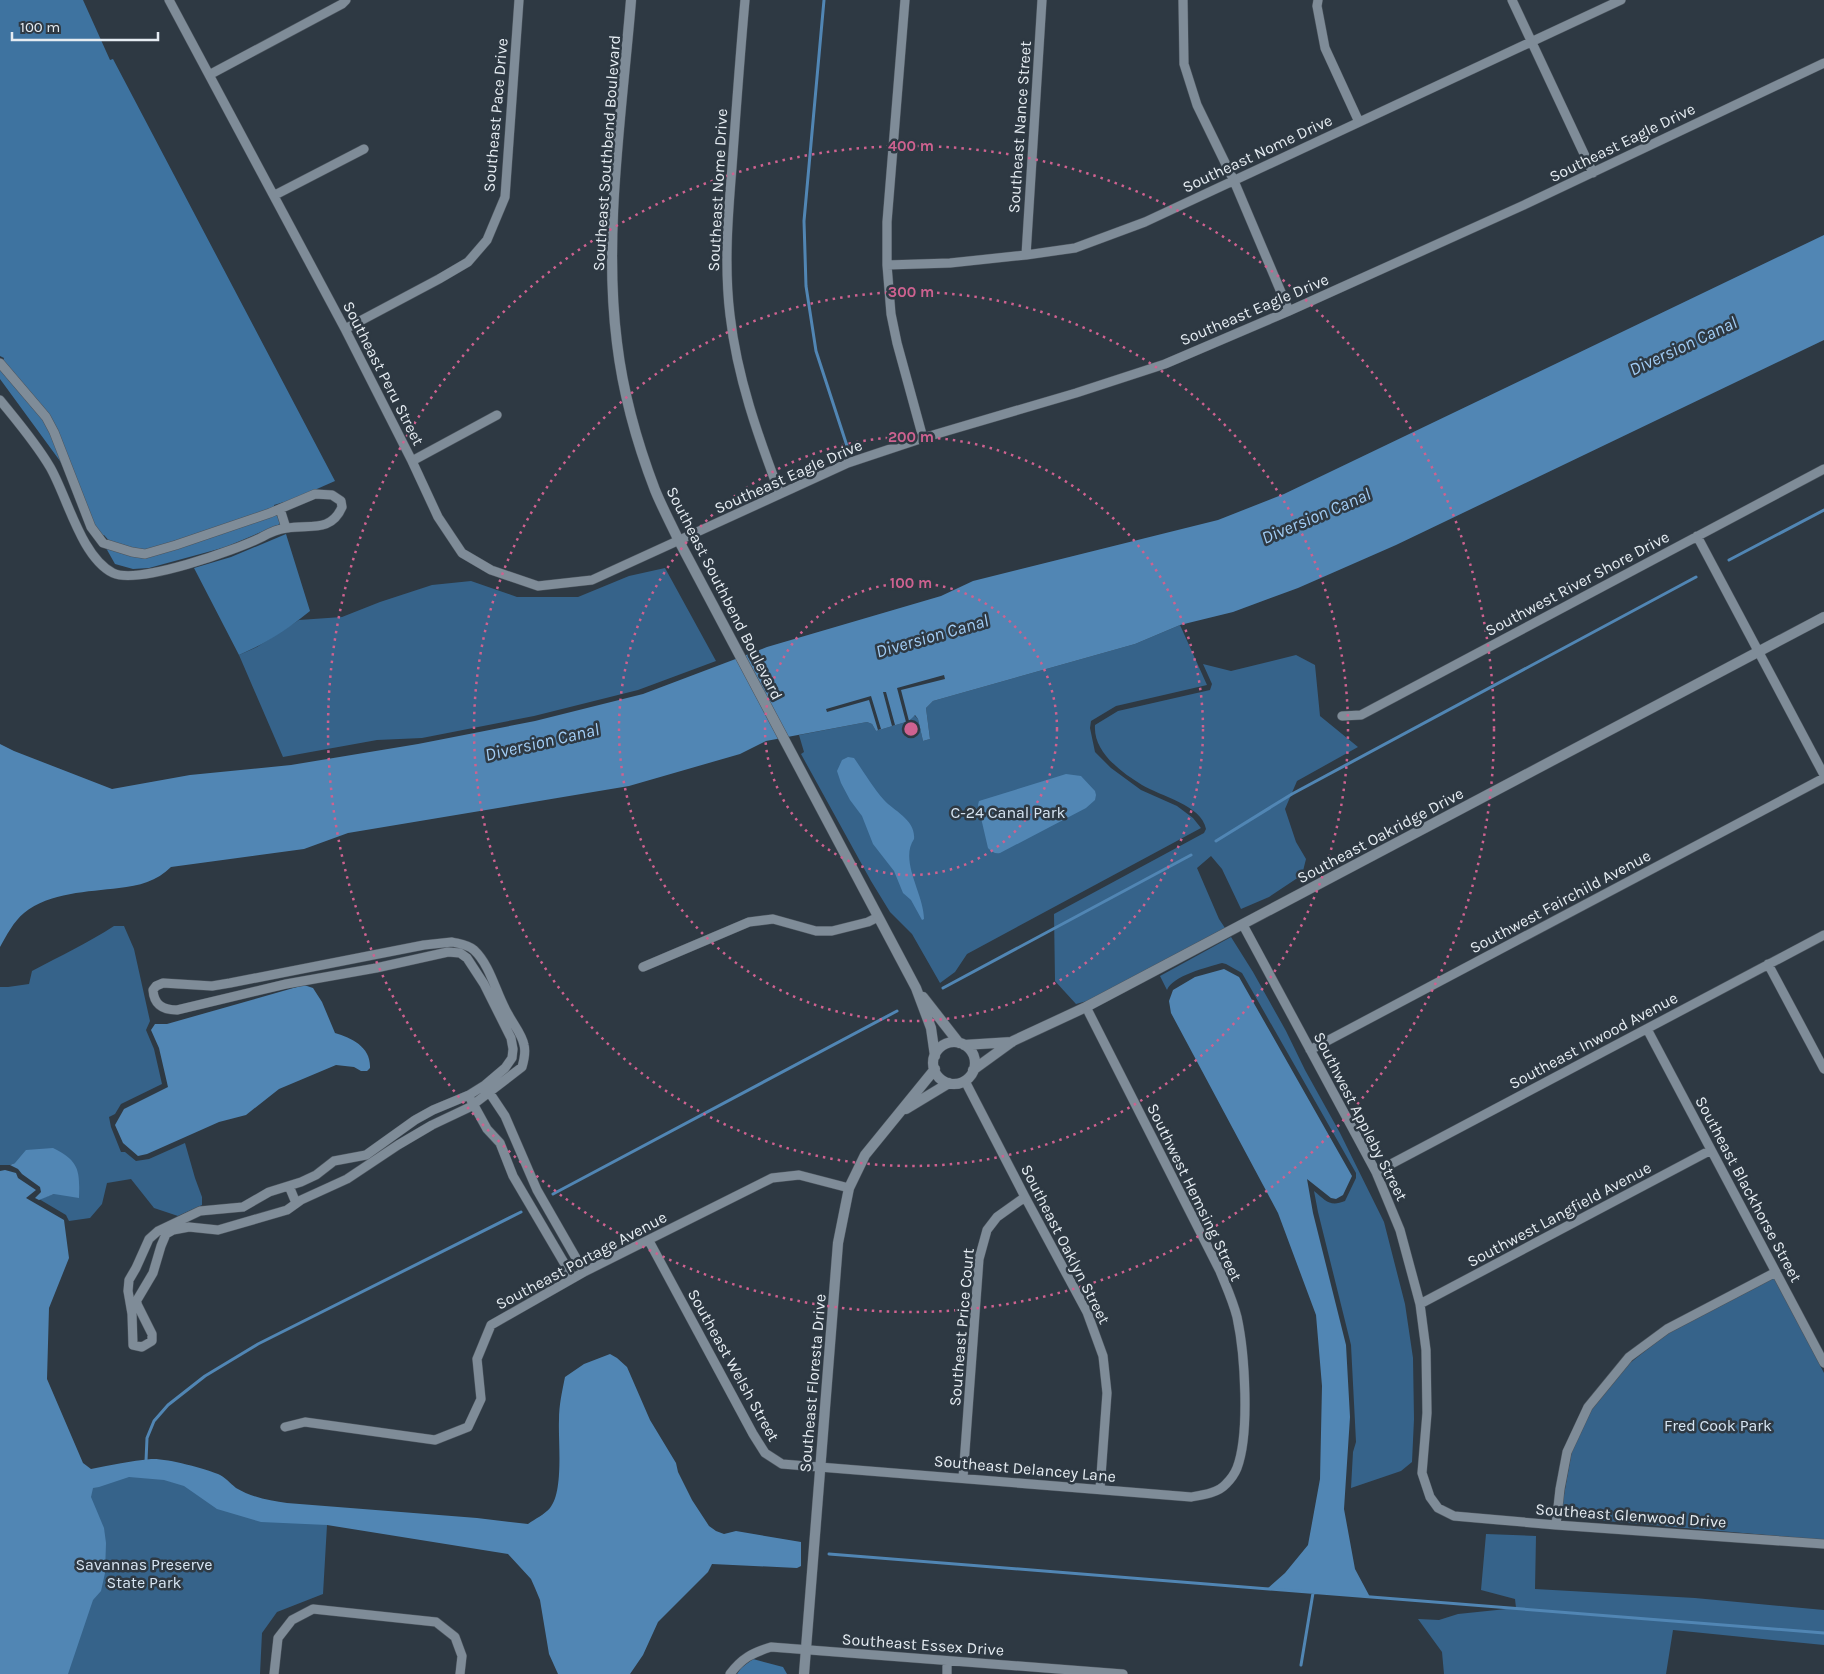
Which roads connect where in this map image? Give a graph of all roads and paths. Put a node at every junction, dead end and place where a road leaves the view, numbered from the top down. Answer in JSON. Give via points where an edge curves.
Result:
{"nodes":[{"id":1,"x":169,"y":0,"type":"edge"},
{"id":2,"x":346,"y":0,"type":"edge"},
{"id":3,"x":520,"y":0,"type":"edge"},
{"id":4,"x":631,"y":0,"type":"edge"},
{"id":5,"x":744,"y":0,"type":"edge"},
{"id":6,"x":905,"y":0,"type":"edge"},
{"id":7,"x":1042,"y":0,"type":"edge"},
{"id":8,"x":1183,"y":0,"type":"edge"},
{"id":9,"x":1318,"y":0,"type":"edge"},
{"id":10,"x":1512,"y":0,"type":"edge"},
{"id":11,"x":1622,"y":0,"type":"edge"},
{"id":12,"x":1531,"y":42,"type":"junction"},
{"id":13,"x":1824,"y":63,"type":"edge"},
{"id":14,"x":209,"y":75,"type":"junction"},
{"id":15,"x":1359,"y":122,"type":"junction"},
{"id":16,"x":364,"y":150,"type":"dead end"},
{"id":17,"x":1592,"y":173,"type":"junction"},
{"id":18,"x":1234,"y":181,"type":"junction"},
{"id":19,"x":275,"y":195,"type":"junction"},
{"id":20,"x":1026,"y":255,"type":"junction"},
{"id":21,"x":887,"y":265,"type":"junction"},
{"id":22,"x":1289,"y":311,"type":"junction"},
{"id":23,"x":345,"y":330,"type":"junction"},
{"id":24,"x":0,"y":364,"type":"edge"},
{"id":25,"x":0,"y":400,"type":"edge"},
{"id":26,"x":497,"y":415,"type":"dead end"},
{"id":27,"x":923,"y":438,"type":"junction"},
{"id":28,"x":412,"y":461,"type":"junction"},
{"id":29,"x":1824,"y":469,"type":"edge"},
{"id":30,"x":780,"y":494,"type":"junction"},
{"id":31,"x":280,"y":509,"type":"junction"},
{"id":32,"x":286,"y":528,"type":"junction"},
{"id":33,"x":1697,"y":536,"type":"junction"},
{"id":34,"x":679,"y":541,"type":"junction"},
{"id":35,"x":104,"y":543,"type":"junction"},
{"id":36,"x":92,"y":554,"type":"junction"},
{"id":37,"x":1824,"y":617,"type":"edge"},
{"id":38,"x":1758,"y":652,"type":"junction"},
{"id":39,"x":1342,"y":716,"type":"dead end"},
{"id":40,"x":1824,"y":777,"type":"edge"},
{"id":41,"x":878,"y":917,"type":"junction"},
{"id":42,"x":1242,"y":925,"type":"junction"},
{"id":43,"x":1824,"y":935,"type":"edge"},
{"id":44,"x":452,"y":947,"type":"junction"},
{"id":45,"x":336,"y":962,"type":"junction"},
{"id":46,"x":1768,"y":964,"type":"junction"},
{"id":47,"x":643,"y":967,"type":"dead end"},
{"id":48,"x":337,"y":974,"type":"junction"},
{"id":49,"x":248,"y":980,"type":"junction"},
{"id":50,"x":916,"y":988,"type":"junction"},
{"id":51,"x":250,"y":992,"type":"junction"},
{"id":52,"x":496,"y":999,"type":"junction"},
{"id":53,"x":1086,"y":1007,"type":"junction"},
{"id":54,"x":1647,"y":1029,"type":"junction"},
{"id":55,"x":1013,"y":1042,"type":"junction"},
{"id":56,"x":961,"y":1044,"type":"junction"},
{"id":57,"x":1310,"y":1050,"type":"junction"},
{"id":58,"x":935,"y":1056,"type":"junction"},
{"id":59,"x":934,"y":1069,"type":"junction"},
{"id":60,"x":1824,"y":1069,"type":"edge"},
{"id":61,"x":973,"y":1070,"type":"junction"},
{"id":62,"x":964,"y":1081,"type":"junction"},
{"id":63,"x":949,"y":1083,"type":"junction"},
{"id":64,"x":487,"y":1088,"type":"junction"},
{"id":65,"x":469,"y":1095,"type":"junction"},
{"id":66,"x":473,"y":1105,"type":"junction"},
{"id":67,"x":901,"y":1112,"type":"junction"},
{"id":68,"x":374,"y":1149,"type":"junction"},
{"id":69,"x":1712,"y":1150,"type":"junction"},
{"id":70,"x":380,"y":1158,"type":"junction"},
{"id":71,"x":1376,"y":1172,"type":"junction"},
{"id":72,"x":288,"y":1186,"type":"junction"},
{"id":73,"x":849,"y":1188,"type":"junction"},
{"id":74,"x":1025,"y":1197,"type":"junction"},
{"id":75,"x":296,"y":1203,"type":"junction"},
{"id":76,"x":172,"y":1228,"type":"junction"},
{"id":77,"x":560,"y":1230,"type":"junction"},
{"id":78,"x":549,"y":1236,"type":"junction"},
{"id":79,"x":649,"y":1241,"type":"junction"},
{"id":80,"x":584,"y":1272,"type":"junction"},
{"id":81,"x":1776,"y":1272,"type":"junction"},
{"id":82,"x":573,"y":1278,"type":"junction"},
{"id":83,"x":1420,"y":1304,"type":"junction"},
{"id":84,"x":1824,"y":1363,"type":"edge"},
{"id":85,"x":285,"y":1427,"type":"dead end"},
{"id":86,"x":820,"y":1468,"type":"junction"},
{"id":87,"x":963,"y":1478,"type":"junction"},
{"id":88,"x":1226,"y":1485,"type":"joint"},
{"id":89,"x":1100,"y":1489,"type":"junction"},
{"id":90,"x":1438,"y":1508,"type":"joint"},
{"id":91,"x":1556,"y":1525,"type":"junction"},
{"id":92,"x":1824,"y":1544,"type":"edge"},
{"id":93,"x":805,"y":1650,"type":"junction"},
{"id":94,"x":947,"y":1661,"type":"junction"},
{"id":95,"x":1085,"y":1672,"type":"edge"},
{"id":96,"x":274,"y":1674,"type":"edge"},
{"id":97,"x":460,"y":1674,"type":"edge"},
{"id":98,"x":730,"y":1674,"type":"edge"},
{"id":99,"x":804,"y":1674,"type":"edge"},
{"id":100,"x":946,"y":1674,"type":"edge"},
{"id":101,"x":1123,"y":1674,"type":"edge"}],
"edges":[{"from":1,"to":14,"type":"street","name":"Southeast Peru Street"},
{"from":2,"to":14,"type":"street"},
{"from":3,"to":23,"type":"street","name":"Southeast Pace Drive","via":[[505,197],[487,240],[468,262],[440,280]]},
{"from":4,"to":34,"type":"street","name":"Southeast Southbend Boulevard","via":[[612,254],[617,344],[628,402],[656,491]]},
{"from":5,"to":30,"type":"street","name":"Southeast Nome Drive","via":[[727,224],[730,315],[755,428]]},
{"from":6,"to":21,"type":"street"},
{"from":7,"to":20,"type":"street","name":"Southeast Nance Street"},
{"from":8,"to":18,"type":"street","via":[[1184,64],[1197,105]]},
{"from":9,"to":15,"type":"street","via":[[1324,48]]},
{"from":10,"to":12,"type":"street"},
{"from":11,"to":12,"type":"street","name":"Southeast Nome Drive"},
{"from":12,"to":15,"type":"street","name":"Southeast Nome Drive"},
{"from":12,"to":17,"type":"street"},
{"from":13,"to":17,"type":"street","name":"Southeast Eagle Drive"},
{"from":14,"to":19,"type":"street","name":"Southeast Peru Street"},
{"from":15,"to":18,"type":"street","name":"Southeast Nome Drive"},
{"from":16,"to":19,"type":"street"},
{"from":17,"to":22,"type":"street","name":"Southeast Eagle Drive"},
{"from":18,"to":20,"type":"street","name":"Southeast Nome Drive","via":[[1145,222],[1076,248]]},
{"from":18,"to":22,"type":"street"},
{"from":19,"to":23,"type":"street","name":"Southeast Peru Street"},
{"from":20,"to":21,"type":"street","name":"Southeast Nome Drive"},
{"from":21,"to":27,"type":"street","via":[[897,343]]},
{"from":22,"to":27,"type":"street","name":"Southeast Eagle Drive","via":[[1165,364]]},
{"from":23,"to":28,"type":"street","name":"Southeast Peru Street"},
{"from":24,"to":35,"type":"street","via":[[46,417],[91,527]]},
{"from":25,"to":36,"type":"street","via":[[50,467]]},
{"from":26,"to":28,"type":"street"},
{"from":27,"to":30,"type":"street","name":"Southeast Eagle Drive","via":[[848,463]]},
{"from":28,"to":34,"type":"street","name":"Southeast Peru Street","via":[[438,517],[462,553],[491,570],[538,586],[592,580]]},
{"from":29,"to":33,"type":"street","name":"Southwest River Shore Drive"},
{"from":30,"to":34,"type":"street","name":"Southeast Eagle Drive"},
{"from":31,"to":32,"type":"street"},
{"from":31,"to":32,"type":"street","via":[[315,494],[332,495],[341,501],[339,514],[328,524]]},
{"from":31,"to":35,"type":"street","via":[[145,554]]},
{"from":32,"to":36,"type":"street","via":[[229,552],[150,574],[114,573]]},
{"from":33,"to":38,"type":"street"},
{"from":33,"to":39,"type":"street","name":"Southwest River Shore Drive","via":[[1361,715]]},
{"from":34,"to":41,"type":"street","name":"Southeast Southbend Boulevard"},
{"from":35,"to":36,"type":"street"},
{"from":37,"to":38,"type":"street","name":"Southeast Oakridge Drive"},
{"from":38,"to":40,"type":"street"},
{"from":38,"to":42,"type":"street","name":"Southeast Oakridge Drive"},
{"from":40,"to":57,"type":"street","name":"Southwest Fairchild Avenue"},
{"from":41,"to":47,"type":"street","via":[[832,931],[816,931],[773,919],[749,922]]},
{"from":41,"to":50,"type":"street","name":"Southeast Southbend Boulevard"},
{"from":42,"to":53,"type":"street","name":"Southeast Oakridge Drive"},
{"from":42,"to":57,"type":"street","name":"Southwest Appleby Street"},
{"from":43,"to":46,"type":"street","name":"Southeast Inwood Avenue"},
{"from":44,"to":45,"type":"street","via":[[424,945]]},
{"from":44,"to":48,"type":"street"},
{"from":44,"to":52,"type":"street","via":[[465,944],[474,950],[493,982]]},
{"from":45,"to":48,"type":"street"},
{"from":45,"to":49,"type":"street"},
{"from":46,"to":54,"type":"street","name":"Southeast Inwood Avenue"},
{"from":46,"to":60,"type":"street"},
{"from":48,"to":51,"type":"street"},
{"from":49,"to":51,"type":"street"},
{"from":49,"to":51,"type":"street","via":[[212,986],[163,983],[153,990],[154,998],[161,1007],[177,1010]]},
{"from":50,"to":56,"type":"street","name":"Southeast Southbend Boulevard"},
{"from":50,"to":58,"type":"street","name":"Southeast Southbend Boulevard","via":[[931,1028]]},
{"from":52,"to":64,"type":"street","via":[[513,1050],[512,1058]]},
{"from":52,"to":64,"type":"street","via":[[524,1044],[524,1059],[522,1067]]},
{"from":53,"to":55,"type":"street","name":"Southeast Oakridge Drive"},
{"from":53,"to":88,"type":"street","name":"Southwest Hemsing Street","via":[[1220,1270],[1236,1315],[1243,1353],[1242,1443],[1237,1469]]},
{"from":54,"to":69,"type":"street","name":"Southeast Blackhorse Street"},
{"from":54,"to":71,"type":"street","name":"Southeast Inwood Avenue"},
{"from":55,"to":56,"type":"street","name":"Southeast Oakridge Drive"},
{"from":55,"to":61,"type":"street","name":"Southeast Oakridge Drive"},
{"from":56,"to":58,"type":"street","via":[[947,1043]]},
{"from":56,"to":61,"type":"street","via":[[969,1048],[974,1058]]},
{"from":57,"to":71,"type":"street","name":"Southwest Appleby Street"},
{"from":58,"to":59,"type":"street"},
{"from":59,"to":63,"type":"street"},
{"from":59,"to":67,"type":"street","name":"Southeast Floresta Drive"},
{"from":61,"to":62,"type":"street"},
{"from":62,"to":63,"type":"street"},
{"from":62,"to":74,"type":"street","name":"Southeast Oaklyn Street"},
{"from":63,"to":67,"type":"street","name":"Southeast Floresta Drive"},
{"from":64,"to":65,"type":"street"},
{"from":64,"to":66,"type":"street"},
{"from":64,"to":77,"type":"street","via":[[505,1116],[537,1190]]},
{"from":65,"to":66,"type":"street"},
{"from":65,"to":68,"type":"street","via":[[427,1113]]},
{"from":66,"to":70,"type":"street","via":[[432,1125]]},
{"from":66,"to":78,"type":"street","via":[[500,1144],[514,1176]]},
{"from":67,"to":73,"type":"street","name":"Southeast Floresta Drive","via":[[865,1155]]},
{"from":68,"to":70,"type":"street"},
{"from":68,"to":72,"type":"street","via":[[357,1158],[334,1161],[316,1175]]},
{"from":69,"to":81,"type":"street","name":"Southeast Blackhorse Street"},
{"from":69,"to":83,"type":"street","name":"Southwest Langfield Avenue"},
{"from":70,"to":75,"type":"street","via":[[347,1179]]},
{"from":71,"to":83,"type":"street","name":"Southwest Appleby Street","via":[[1400,1230]]},
{"from":72,"to":75,"type":"street"},
{"from":72,"to":76,"type":"street","via":[[269,1192],[243,1207],[200,1211]]},
{"from":73,"to":79,"type":"street","name":"Southeast Portage Avenue","via":[[799,1175],[772,1178]]},
{"from":73,"to":86,"type":"street","name":"Southeast Floresta Drive","via":[[838,1243]]},
{"from":74,"to":87,"type":"street","name":"Southeast Price Court","via":[[997,1217],[987,1230],[979,1258]]},
{"from":74,"to":89,"type":"street","name":"Southeast Oaklyn Street","via":[[1088,1312],[1103,1356],[1107,1393]]},
{"from":75,"to":76,"type":"street","via":[[274,1215],[218,1230]]},
{"from":76,"to":76,"type":"street","via":[[158,1231],[149,1239],[142,1253],[129,1280],[128,1291],[134,1305],[153,1273],[163,1240]]},
{"from":77,"to":78,"type":"street"},
{"from":77,"to":80,"type":"street"},
{"from":78,"to":82,"type":"street"},
{"from":79,"to":80,"type":"street","name":"Southeast Portage Avenue"},
{"from":79,"to":86,"type":"street","name":"Southeast Welsh Street","via":[[765,1453],[782,1464]]},
{"from":80,"to":82,"type":"street","name":"Southeast Portage Avenue"},
{"from":81,"to":84,"type":"street","name":"Southeast Blackhorse Street"},
{"from":81,"to":91,"type":"street","via":[[1668,1329],[1628,1357],[1588,1407],[1567,1452]]},
{"from":82,"to":85,"type":"street","name":"Southeast Portage Avenue","via":[[491,1325],[478,1359],[481,1399],[468,1427],[435,1440],[305,1422]]},
{"from":83,"to":90,"type":"street","name":"Southwest Appleby Street","via":[[1427,1381],[1422,1473],[1430,1497]]},
{"from":86,"to":87,"type":"street","name":"Southeast Delancey Lane"},
{"from":86,"to":93,"type":"street","name":"Southeast Floresta Drive"},
{"from":87,"to":89,"type":"street","name":"Southeast Delancey Lane"},
{"from":88,"to":89,"type":"street","name":"Southeast Delancey Lane","via":[[1208,1495],[1192,1497]]},
{"from":90,"to":91,"type":"street","name":"Southeast Glenwood Drive","via":[[1454,1516]]},
{"from":91,"to":92,"type":"street","name":"Southeast Glenwood Drive"},
{"from":93,"to":94,"type":"street","name":"Southeast Essex Drive"},
{"from":93,"to":98,"type":"street","name":"Southeast Essex Drive","via":[[771,1647],[751,1654]]},
{"from":93,"to":99,"type":"street","name":"Southeast Floresta Drive"},
{"from":94,"to":95,"type":"street","name":"Southeast Essex Drive"},
{"from":94,"to":100,"type":"street"},
{"from":95,"to":101,"type":"street","name":"Southeast Essex Drive"},
{"from":96,"to":97,"type":"street","via":[[278,1638],[292,1620],[313,1609],[436,1622],[455,1637],[462,1656]]}]}
